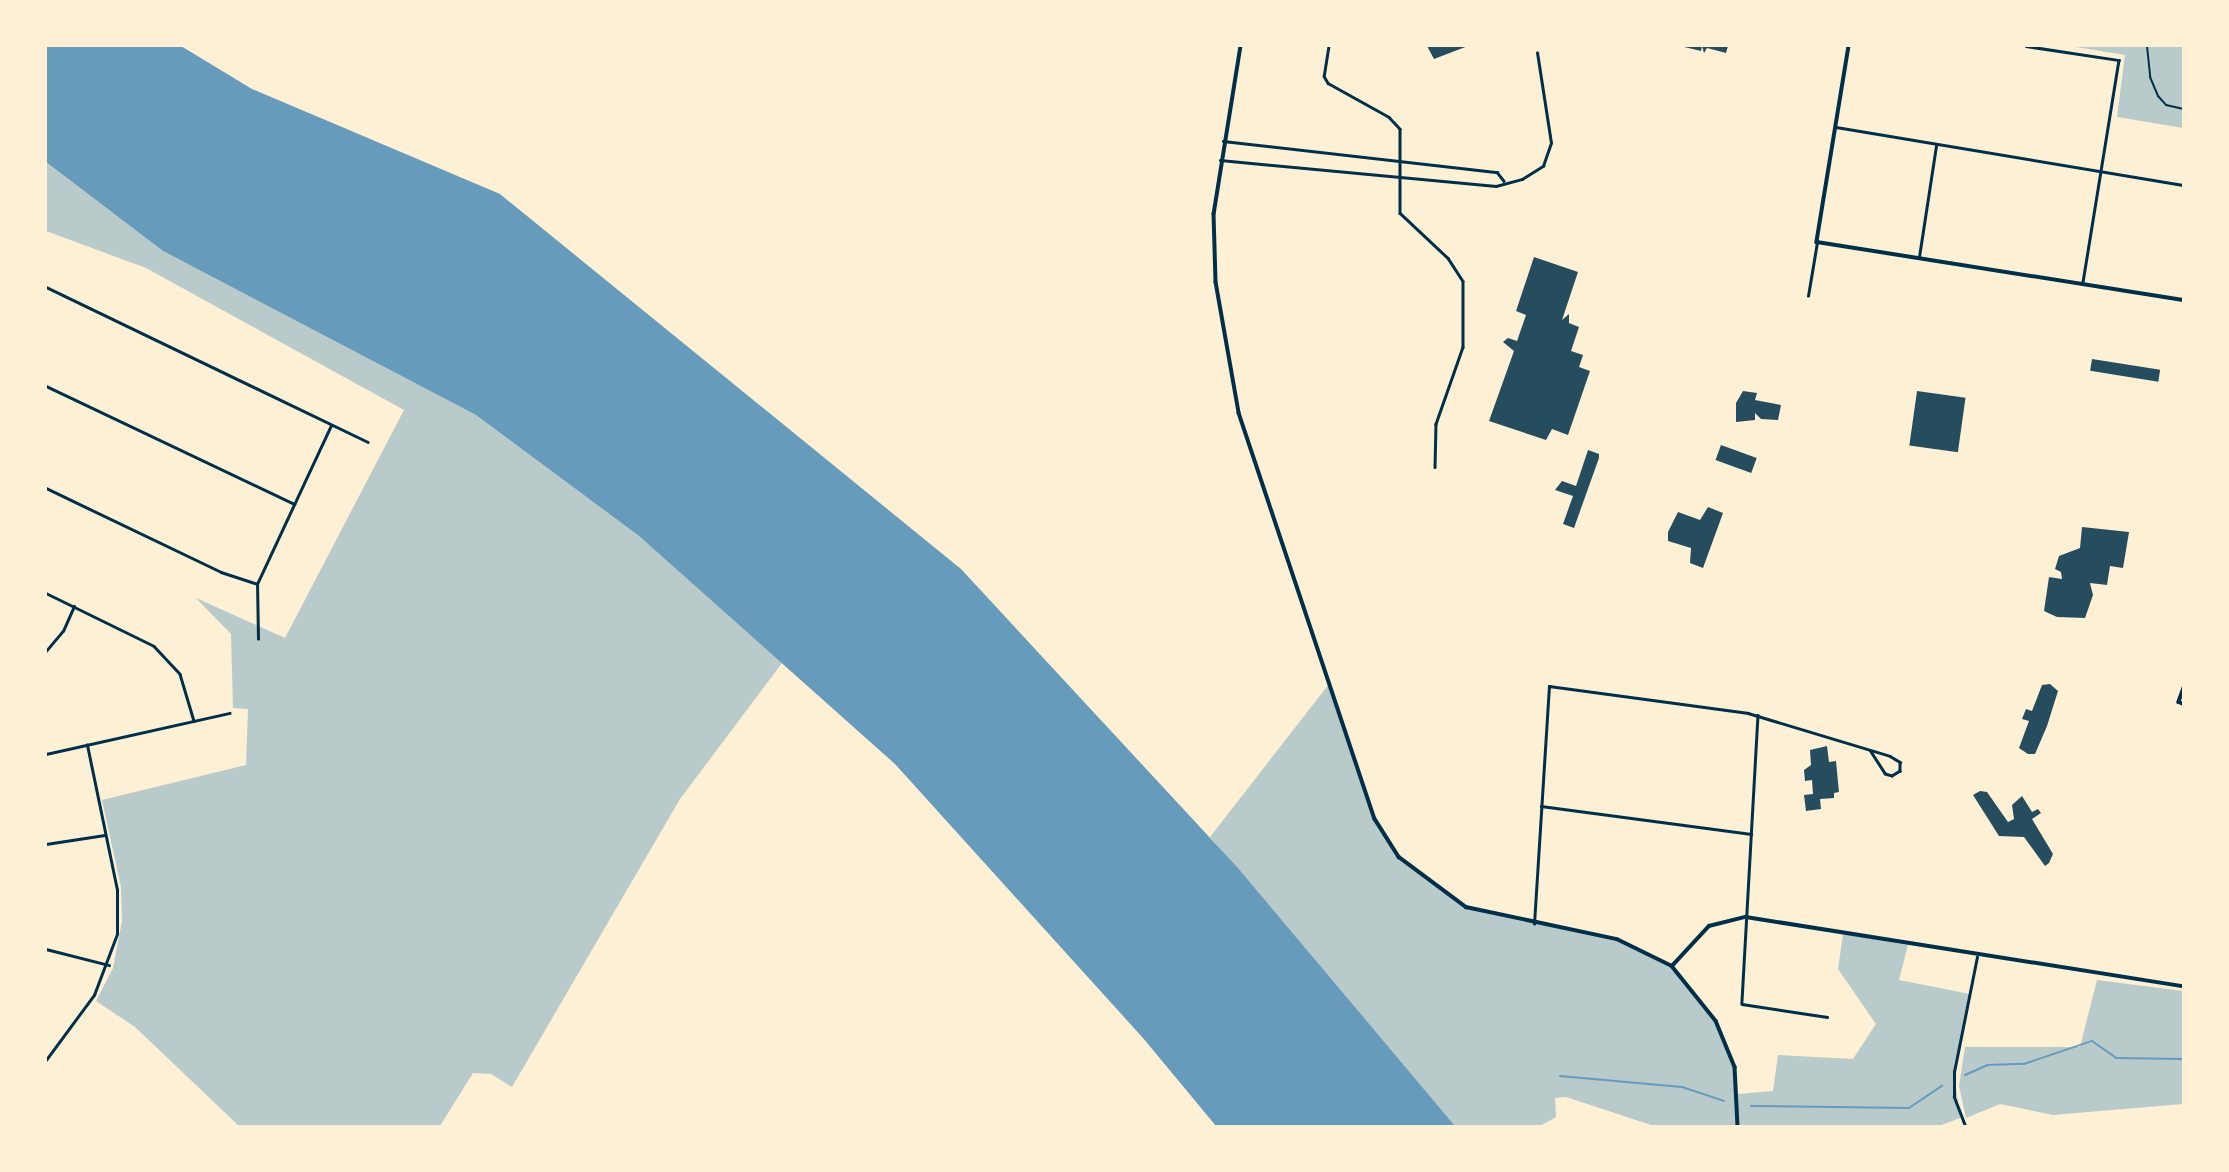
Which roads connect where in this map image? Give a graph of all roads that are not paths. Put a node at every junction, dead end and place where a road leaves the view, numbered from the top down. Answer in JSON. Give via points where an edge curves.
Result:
{"nodes":[{"id":1,"x":1241,"y":46,"type":"edge"},
{"id":2,"x":1329,"y":46,"type":"edge"},
{"id":3,"x":1849,"y":46,"type":"edge"},
{"id":4,"x":2026,"y":46,"type":"edge"},
{"id":5,"x":1537,"y":53,"type":"dead end"},
{"id":6,"x":1836,"y":127,"type":"junction"},
{"id":7,"x":1223,"y":141,"type":"junction"},
{"id":8,"x":1936,"y":146,"type":"junction"},
{"id":9,"x":1220,"y":160,"type":"junction"},
{"id":10,"x":1399,"y":161,"type":"junction"},
{"id":11,"x":2101,"y":173,"type":"junction"},
{"id":12,"x":1398,"y":177,"type":"junction"},
{"id":13,"x":1504,"y":181,"type":"junction"},
{"id":14,"x":2183,"y":186,"type":"edge"},
{"id":15,"x":1817,"y":242,"type":"junction"},
{"id":16,"x":1918,"y":258,"type":"junction"},
{"id":17,"x":2083,"y":284,"type":"junction"},
{"id":18,"x":46,"y":287,"type":"edge"},
{"id":19,"x":1808,"y":296,"type":"dead end"},
{"id":20,"x":2183,"y":300,"type":"edge"},
{"id":21,"x":46,"y":386,"type":"edge"},
{"id":22,"x":331,"y":425,"type":"junction"},
{"id":23,"x":368,"y":442,"type":"dead end"},
{"id":24,"x":1435,"y":467,"type":"dead end"},
{"id":25,"x":46,"y":488,"type":"edge"},
{"id":26,"x":295,"y":504,"type":"junction"},
{"id":27,"x":257,"y":584,"type":"junction"},
{"id":28,"x":46,"y":593,"type":"edge"},
{"id":29,"x":74,"y":606,"type":"junction"},
{"id":30,"x":258,"y":639,"type":"dead end"},
{"id":31,"x":46,"y":651,"type":"edge"},
{"id":32,"x":2183,"y":688,"type":"edge"},
{"id":33,"x":2181,"y":703,"type":"edge"},
{"id":34,"x":229,"y":713,"type":"dead end"},
{"id":35,"x":1758,"y":715,"type":"junction"},
{"id":36,"x":194,"y":721,"type":"junction"},
{"id":37,"x":87,"y":745,"type":"junction"},
{"id":38,"x":1870,"y":751,"type":"junction"},
{"id":39,"x":46,"y":754,"type":"edge"},
{"id":40,"x":1541,"y":806,"type":"junction"},
{"id":41,"x":1751,"y":834,"type":"junction"},
{"id":42,"x":104,"y":835,"type":"junction"},
{"id":43,"x":46,"y":844,"type":"edge"},
{"id":44,"x":1746,"y":918,"type":"junction"},
{"id":45,"x":1534,"y":924,"type":"junction"},
{"id":46,"x":46,"y":948,"type":"edge"},
{"id":47,"x":1977,"y":957,"type":"junction"},
{"id":48,"x":109,"y":965,"type":"junction"},
{"id":49,"x":1672,"y":966,"type":"junction"},
{"id":50,"x":2183,"y":986,"type":"edge"},
{"id":51,"x":1827,"y":1017,"type":"dead end"},
{"id":52,"x":46,"y":1060,"type":"edge"},
{"id":53,"x":1738,"y":1126,"type":"edge"},
{"id":54,"x":1965,"y":1126,"type":"edge"}],
"edges":[{"from":1,"to":7,"type":"main road"},
{"from":2,"to":10,"type":"street","via":[[1326,81],[1396,123],[1401,132]]},
{"from":3,"to":6,"type":"main road"},
{"from":4,"to":11,"type":"street","via":[[2119,60]]},
{"from":5,"to":13,"type":"street","via":[[1549,153],[1528,177]]},
{"from":6,"to":8,"type":"street"},
{"from":6,"to":15,"type":"main road"},
{"from":7,"to":9,"type":"main road"},
{"from":7,"to":10,"type":"street"},
{"from":8,"to":11,"type":"street"},
{"from":8,"to":16,"type":"street"},
{"from":9,"to":12,"type":"street"},
{"from":9,"to":45,"type":"main road","via":[[1214,214],[1216,282],[1239,414],[1375,819],[1399,857],[1427,882],[1466,907]]},
{"from":10,"to":12,"type":"street"},
{"from":10,"to":13,"type":"street","via":[[1497,172]]},
{"from":11,"to":14,"type":"street"},
{"from":11,"to":17,"type":"street"},
{"from":12,"to":13,"type":"street","via":[[1496,186]]},
{"from":12,"to":24,"type":"street","via":[[1402,217],[1451,261],[1462,277],[1465,295],[1463,347],[1436,424]]},
{"from":15,"to":16,"type":"main road"},
{"from":15,"to":19,"type":"street"},
{"from":16,"to":17,"type":"main road"},
{"from":17,"to":20,"type":"main road"},
{"from":18,"to":22,"type":"street"},
{"from":21,"to":26,"type":"street"},
{"from":22,"to":23,"type":"street"},
{"from":22,"to":26,"type":"street"},
{"from":25,"to":27,"type":"street","via":[[221,572]]},
{"from":26,"to":27,"type":"street"},
{"from":27,"to":30,"type":"street"},
{"from":28,"to":29,"type":"street"},
{"from":29,"to":31,"type":"street","via":[[63,631]]},
{"from":29,"to":36,"type":"street","via":[[154,646],[180,674]]},
{"from":32,"to":33,"type":"main road"},
{"from":34,"to":36,"type":"street"},
{"from":35,"to":38,"type":"street"},
{"from":35,"to":40,"type":"street","via":[[1549,686]]},
{"from":35,"to":41,"type":"street"},
{"from":36,"to":37,"type":"street"},
{"from":37,"to":39,"type":"street"},
{"from":37,"to":42,"type":"street"},
{"from":38,"to":38,"type":"street","via":[[1885,774],[1899,772],[1898,760]]},
{"from":40,"to":41,"type":"street"},
{"from":40,"to":45,"type":"street"},
{"from":41,"to":44,"type":"street"},
{"from":42,"to":43,"type":"street"},
{"from":42,"to":48,"type":"street","via":[[119,907]]},
{"from":44,"to":47,"type":"main road"},
{"from":44,"to":49,"type":"main road","via":[[1709,926]]},
{"from":44,"to":51,"type":"street","via":[[1742,1004]]},
{"from":45,"to":49,"type":"main road","via":[[1617,939]]},
{"from":46,"to":48,"type":"street"},
{"from":47,"to":50,"type":"main road"},
{"from":47,"to":54,"type":"street","via":[[1954,1072],[1955,1097]]},
{"from":48,"to":52,"type":"street","via":[[94,995]]},
{"from":49,"to":53,"type":"main road","via":[[1716,1021],[1735,1067]]}]}
